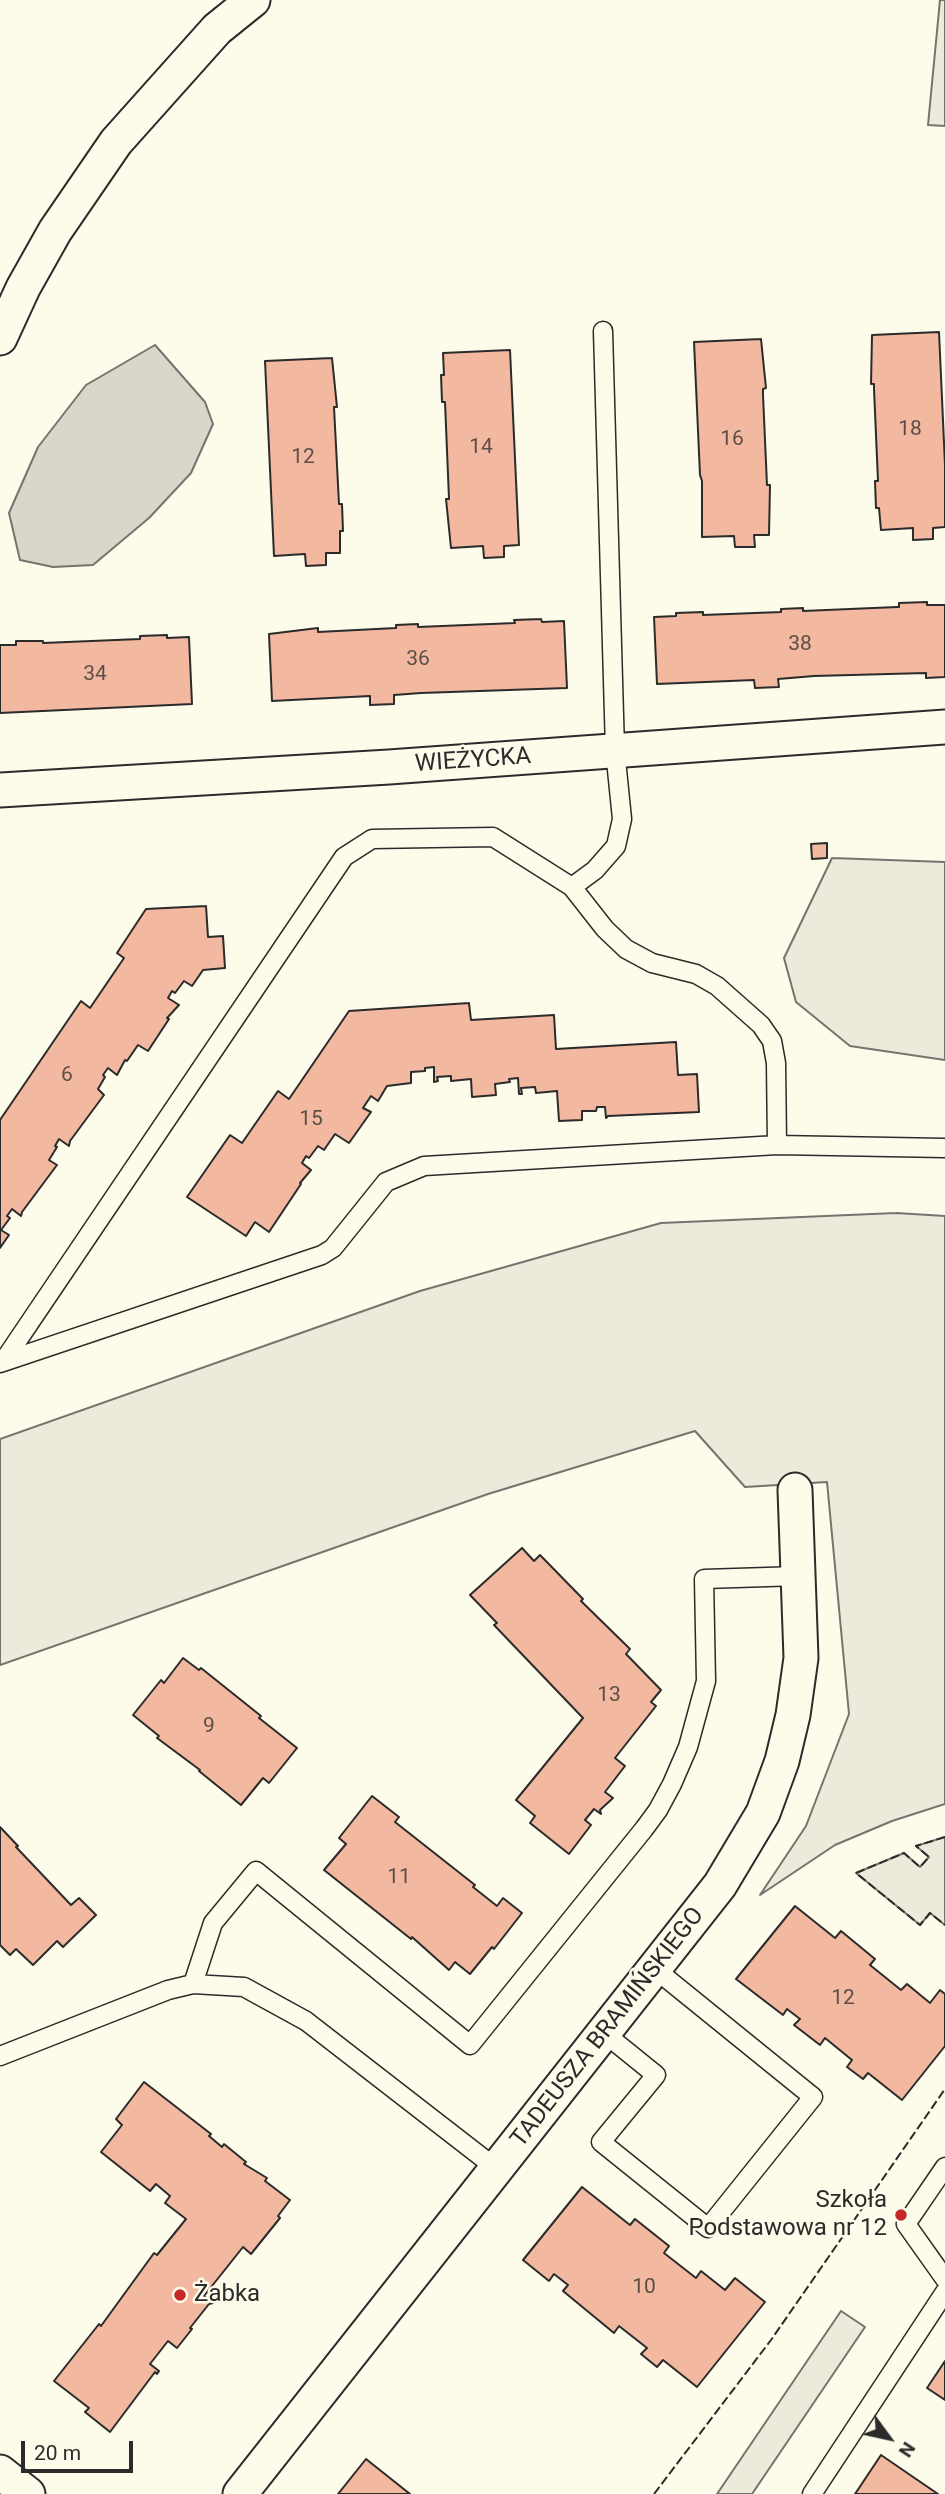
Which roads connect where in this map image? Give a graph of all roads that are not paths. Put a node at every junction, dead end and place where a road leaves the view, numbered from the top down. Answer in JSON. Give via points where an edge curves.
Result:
{"nodes":[{"id":1,"x":253,"y":0,"type":"edge"},
{"id":2,"x":603,"y":331,"type":"dead end"},
{"id":3,"x":0,"y":338,"type":"edge"},
{"id":4,"x":945,"y":727,"type":"edge"},
{"id":5,"x":615,"y":750,"type":"junction"},
{"id":6,"x":0,"y":790,"type":"edge"},
{"id":7,"x":572,"y":887,"type":"junction"},
{"id":8,"x":777,"y":1145,"type":"junction"},
{"id":9,"x":945,"y":1148,"type":"edge"},
{"id":10,"x":2,"y":1362,"type":"edge"},
{"id":11,"x":795,"y":1490,"type":"dead end"},
{"id":12,"x":799,"y":1576,"type":"junction"},
{"id":13,"x":654,"y":1969,"type":"junction"},
{"id":14,"x":193,"y":1983,"type":"junction"},
{"id":15,"x":604,"y":2033,"type":"junction"},
{"id":16,"x":0,"y":2056,"type":"edge"},
{"id":17,"x":945,"y":2167,"type":"edge"},
{"id":18,"x":497,"y":2169,"type":"junction"},
{"id":19,"x":945,"y":2279,"type":"edge"},
{"id":20,"x":945,"y":2292,"type":"edge"},
{"id":21,"x":0,"y":2472,"type":"edge"},
{"id":22,"x":28,"y":2494,"type":"edge"},
{"id":23,"x":240,"y":2494,"type":"edge"},
{"id":24,"x":812,"y":2494,"type":"edge"}],
"edges":[{"from":1,"to":3,"type":"street","via":[[217,29],[117,142],[55,231]]},
{"from":2,"to":5,"type":"lane"},
{"from":4,"to":5,"type":"street","name":"WIEŻYCKA"},
{"from":5,"to":6,"type":"street","name":"WIEŻYCKA"},
{"from":5,"to":7,"type":"lane","via":[[622,819],[616,846]]},
{"from":7,"to":8,"type":"lane","via":[[626,949],[717,986],[761,1025],[772,1041]]},
{"from":7,"to":10,"type":"lane","via":[[493,837],[372,839],[344,857]]},
{"from":8,"to":9,"type":"lane"},
{"from":8,"to":10,"type":"lane","via":[[424,1166],[386,1182],[334,1248],[322,1255]]},
{"from":11,"to":12,"type":"street","name":"TADEUSZA BRAMIŃSKIEGO"},
{"from":12,"to":13,"type":"street","name":"TADEUSZA BRAMIŃSKIEGO","via":[[799,1669],[793,1715],[773,1787],[763,1813],[720,1885]]},
{"from":12,"to":14,"type":"lane","via":[[704,1579],[706,1681],[688,1747],[672,1784],[644,1829],[470,2045],[256,1871],[213,1923]]},
{"from":13,"to":15,"type":"street","name":"TADEUSZA BRAMIŃSKIEGO"},
{"from":13,"to":15,"type":"lane","via":[[813,2096],[708,2228],[601,2142],[656,2075]]},
{"from":14,"to":16,"type":"lane"},
{"from":14,"to":18,"type":"lane","via":[[244,1987],[306,2021]]},
{"from":15,"to":18,"type":"street","name":"TADEUSZA BRAMIŃSKIEGO"},
{"from":17,"to":19,"type":"lane","via":[[906,2224]]},
{"from":18,"to":23,"type":"street","name":"TADEUSZA BRAMIŃSKIEGO"},
{"from":20,"to":24,"type":"lane"},
{"from":21,"to":22,"type":"street"}]}
